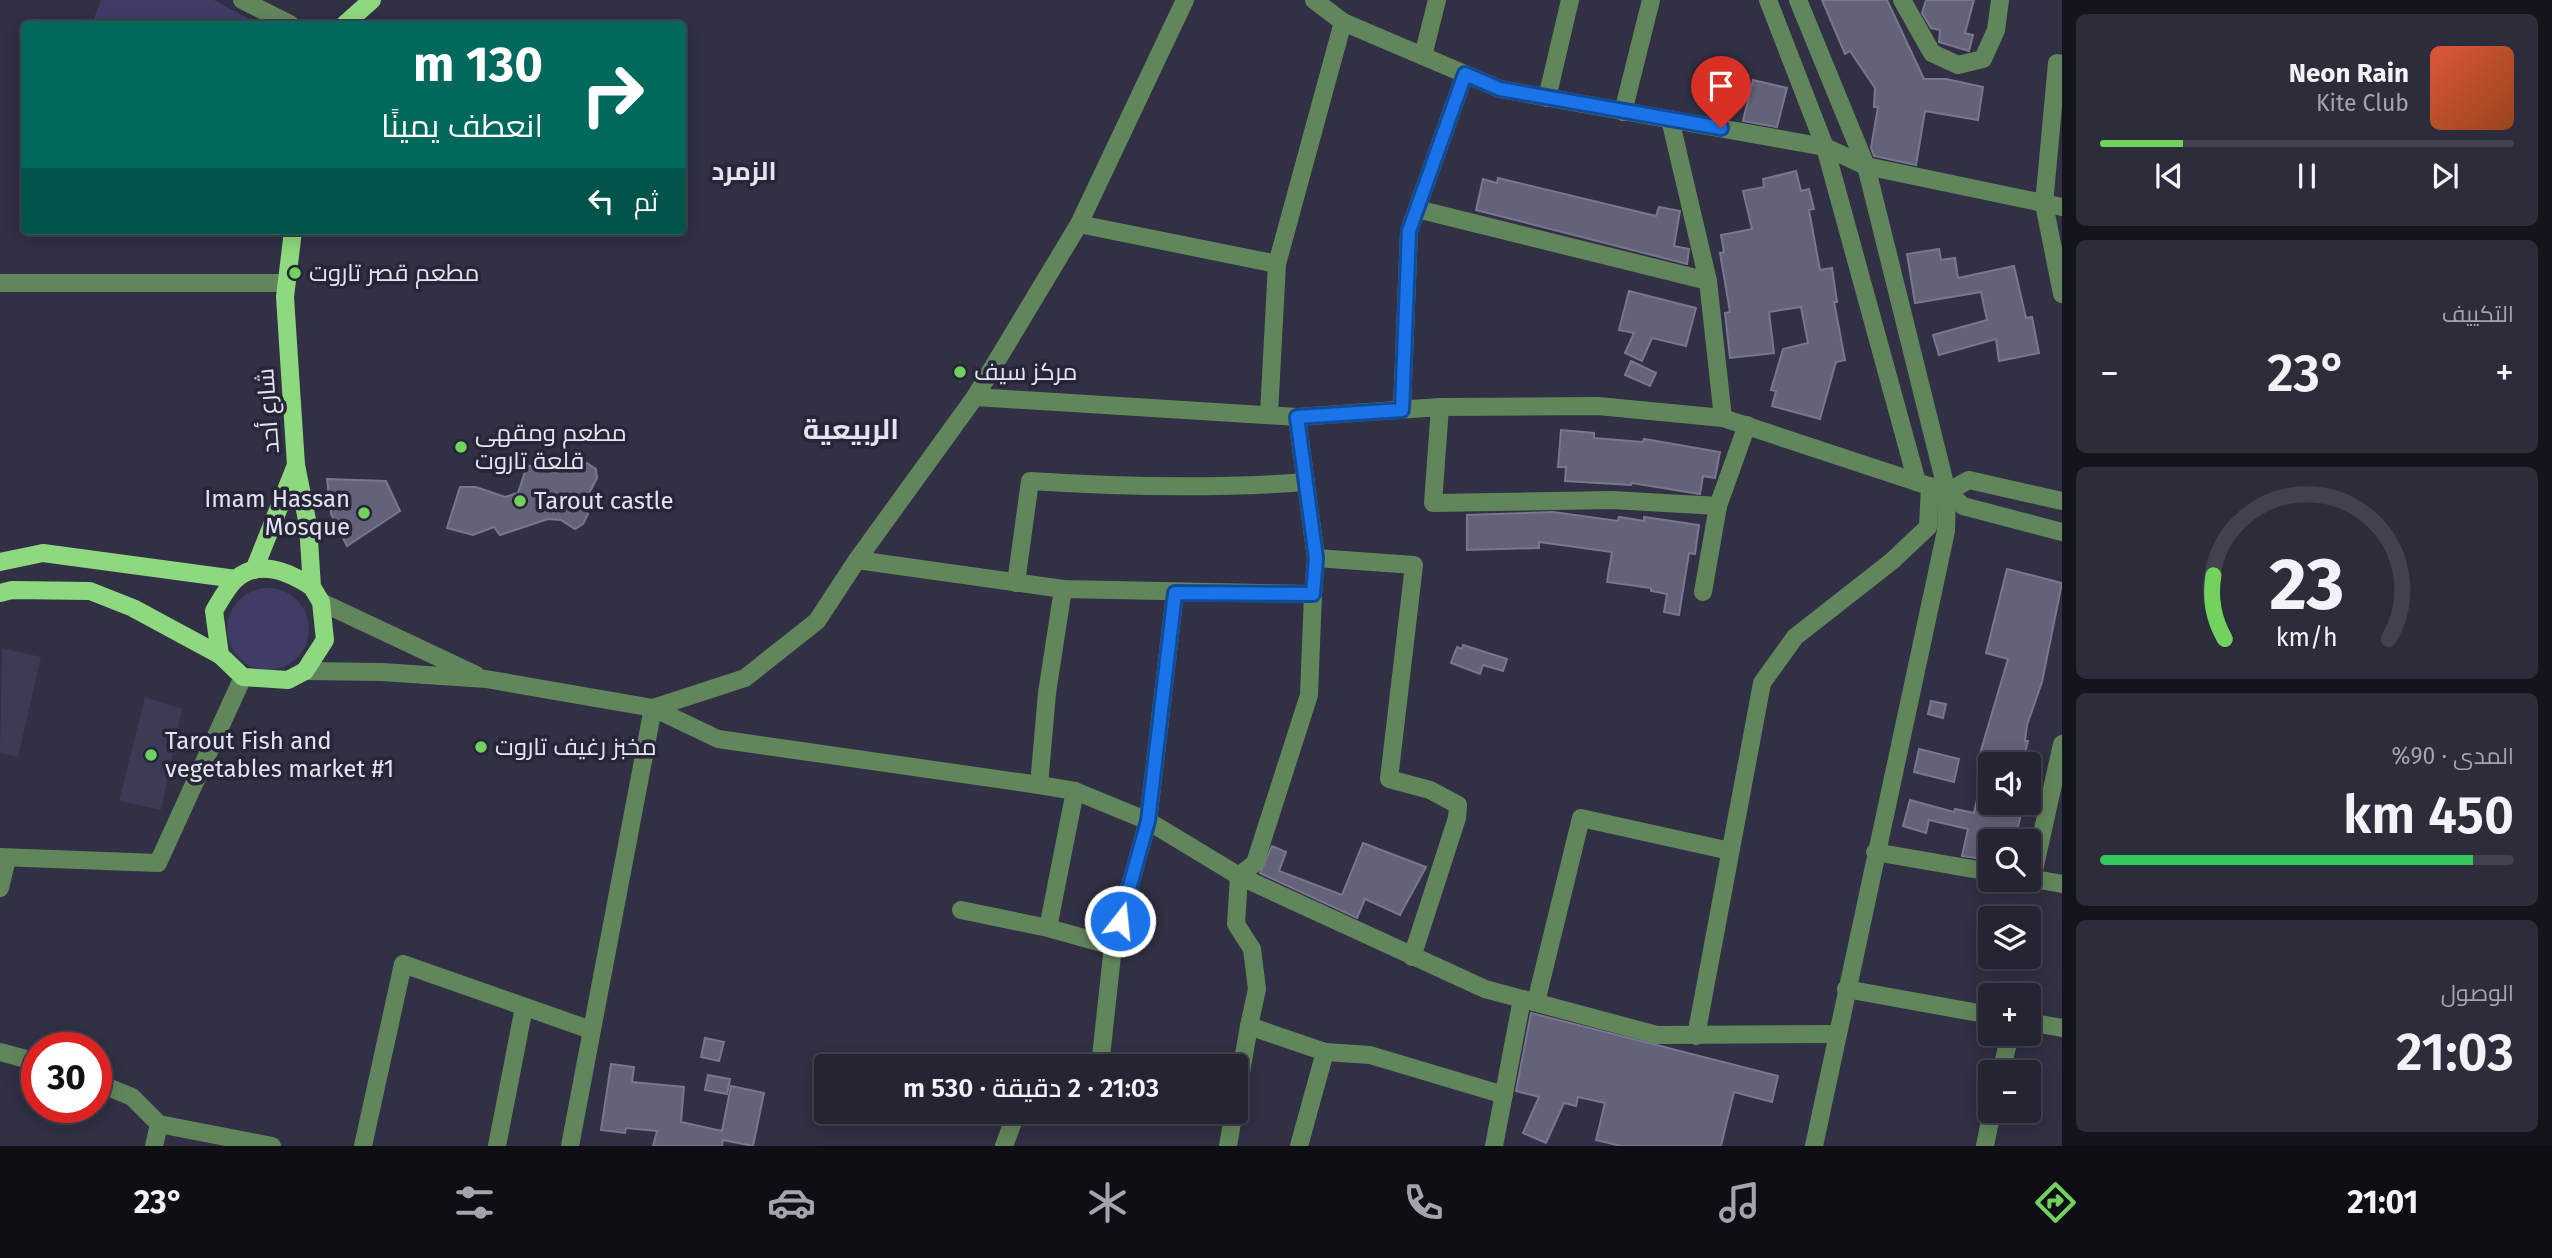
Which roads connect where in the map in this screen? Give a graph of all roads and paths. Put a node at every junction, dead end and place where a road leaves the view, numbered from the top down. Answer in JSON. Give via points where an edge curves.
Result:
{"nodes":[{"id":1,"x":372,"y":0,"type":"edge"},
{"id":2,"x":1185,"y":0,"type":"edge"},
{"id":3,"x":1314,"y":0,"type":"edge"},
{"id":4,"x":1437,"y":0,"type":"edge"},
{"id":5,"x":1570,"y":0,"type":"edge"},
{"id":6,"x":1651,"y":0,"type":"edge"},
{"id":7,"x":1768,"y":0,"type":"edge"},
{"id":8,"x":1798,"y":0,"type":"edge"},
{"id":9,"x":1902,"y":0,"type":"edge"},
{"id":10,"x":2000,"y":0,"type":"edge"},
{"id":11,"x":247,"y":1,"type":"edge"},
{"id":12,"x":284,"y":21,"type":"edge"},
{"id":13,"x":348,"y":21,"type":"edge"},
{"id":14,"x":1343,"y":22,"type":"junction"},
{"id":15,"x":1423,"y":56,"type":"junction"},
{"id":16,"x":2060,"y":59,"type":"edge"},
{"id":17,"x":1465,"y":74,"type":"junction"},
{"id":18,"x":1547,"y":98,"type":"junction"},
{"id":19,"x":1623,"y":111,"type":"junction"},
{"id":20,"x":1670,"y":119,"type":"junction"},
{"id":21,"x":1825,"y":147,"type":"junction"},
{"id":22,"x":1866,"y":166,"type":"junction"},
{"id":23,"x":2053,"y":205,"type":"edge"},
{"id":24,"x":1417,"y":209,"type":"junction"},
{"id":25,"x":1080,"y":224,"type":"junction"},
{"id":26,"x":292,"y":235,"type":"edge"},
{"id":27,"x":1277,"y":264,"type":"junction"},
{"id":28,"x":1708,"y":281,"type":"junction"},
{"id":29,"x":0,"y":283,"type":"edge"},
{"id":30,"x":286,"y":283,"type":"junction"},
{"id":31,"x":2062,"y":293,"type":"edge"},
{"id":32,"x":975,"y":397,"type":"junction"},
{"id":33,"x":1440,"y":407,"type":"junction"},
{"id":34,"x":1402,"y":410,"type":"junction"},
{"id":35,"x":1269,"y":414,"type":"junction"},
{"id":36,"x":1297,"y":417,"type":"junction"},
{"id":37,"x":1723,"y":418,"type":"junction"},
{"id":38,"x":1747,"y":425,"type":"junction"},
{"id":39,"x":296,"y":465,"type":"junction"},
{"id":40,"x":1306,"y":482,"type":"junction"},
{"id":41,"x":1931,"y":487,"type":"junction"},
{"id":42,"x":2062,"y":501,"type":"edge"},
{"id":43,"x":1718,"y":506,"type":"junction"},
{"id":44,"x":2062,"y":532,"type":"edge"},
{"id":45,"x":1316,"y":558,"type":"junction"},
{"id":46,"x":857,"y":560,"type":"junction"},
{"id":47,"x":0,"y":562,"type":"edge"},
{"id":48,"x":254,"y":570,"type":"junction"},
{"id":49,"x":236,"y":579,"type":"junction"},
{"id":50,"x":1016,"y":583,"type":"junction"},
{"id":51,"x":1063,"y":589,"type":"junction"},
{"id":52,"x":1703,"y":592,"type":"dead end"},
{"id":53,"x":0,"y":593,"type":"edge"},
{"id":54,"x":1175,"y":593,"type":"junction"},
{"id":55,"x":1313,"y":594,"type":"junction"},
{"id":56,"x":317,"y":595,"type":"junction"},
{"id":57,"x":220,"y":655,"type":"junction"},
{"id":58,"x":304,"y":671,"type":"junction"},
{"id":59,"x":243,"y":677,"type":"junction"},
{"id":60,"x":486,"y":679,"type":"junction"},
{"id":61,"x":653,"y":708,"type":"junction"},
{"id":62,"x":2062,"y":744,"type":"edge"},
{"id":63,"x":1039,"y":786,"type":"junction"},
{"id":64,"x":1075,"y":791,"type":"junction"},
{"id":65,"x":1148,"y":821,"type":"junction"},
{"id":66,"x":2041,"y":833,"type":"edge"},
{"id":67,"x":1730,"y":851,"type":"junction"},
{"id":68,"x":1875,"y":852,"type":"junction"},
{"id":69,"x":4,"y":858,"type":"edge"},
{"id":70,"x":1978,"y":870,"type":"edge"},
{"id":71,"x":1239,"y":876,"type":"junction"},
{"id":72,"x":2041,"y":881,"type":"edge"},
{"id":73,"x":2062,"y":884,"type":"edge"},
{"id":74,"x":0,"y":888,"type":"edge"},
{"id":75,"x":961,"y":910,"type":"dead end"},
{"id":76,"x":1048,"y":928,"type":"junction"},
{"id":77,"x":1113,"y":946,"type":"junction"},
{"id":78,"x":1412,"y":957,"type":"junction"},
{"id":79,"x":1846,"y":989,"type":"junction"},
{"id":80,"x":1529,"y":1001,"type":"junction"},
{"id":81,"x":524,"y":1007,"type":"junction"},
{"id":82,"x":1978,"y":1013,"type":"edge"},
{"id":83,"x":2041,"y":1024,"type":"edge"},
{"id":84,"x":1249,"y":1026,"type":"junction"},
{"id":85,"x":2062,"y":1028,"type":"edge"},
{"id":86,"x":591,"y":1030,"type":"junction"},
{"id":87,"x":1837,"y":1034,"type":"junction"},
{"id":88,"x":1696,"y":1036,"type":"junction"},
{"id":89,"x":0,"y":1052,"type":"edge"},
{"id":90,"x":1325,"y":1052,"type":"junction"},
{"id":91,"x":1101,"y":1054,"type":"edge"},
{"id":92,"x":1244,"y":1054,"type":"edge"},
{"id":93,"x":21,"y":1058,"type":"edge"},
{"id":94,"x":112,"y":1089,"type":"edge"},
{"id":95,"x":1504,"y":1095,"type":"junction"},
{"id":96,"x":1990,"y":1123,"type":"edge"},
{"id":97,"x":159,"y":1124,"type":"junction"},
{"id":98,"x":1012,"y":1124,"type":"edge"},
{"id":99,"x":1232,"y":1124,"type":"edge"},
{"id":100,"x":153,"y":1146,"type":"edge"},
{"id":101,"x":272,"y":1146,"type":"edge"},
{"id":102,"x":363,"y":1146,"type":"edge"},
{"id":103,"x":497,"y":1146,"type":"edge"},
{"id":104,"x":570,"y":1146,"type":"edge"},
{"id":105,"x":1004,"y":1146,"type":"edge"},
{"id":106,"x":1228,"y":1146,"type":"edge"},
{"id":107,"x":1299,"y":1146,"type":"edge"},
{"id":108,"x":1494,"y":1146,"type":"edge"},
{"id":109,"x":1814,"y":1146,"type":"edge"},
{"id":110,"x":1985,"y":1146,"type":"edge"}],
"edges":[{"from":1,"to":13,"type":"main road"},
{"from":2,"to":25,"type":"street"},
{"from":3,"to":14,"type":"street"},
{"from":4,"to":15,"type":"street"},
{"from":5,"to":18,"type":"street"},
{"from":6,"to":19,"type":"street"},
{"from":7,"to":21,"type":"street"},
{"from":8,"to":22,"type":"street"},
{"from":9,"to":10,"type":"street","via":[[1933,53],[1958,65],[1983,59],[1996,30]]},
{"from":11,"to":12,"type":"street"},
{"from":14,"to":15,"type":"street"},
{"from":14,"to":27,"type":"street"},
{"from":15,"to":17,"type":"street"},
{"from":16,"to":23,"type":"street"},
{"from":17,"to":18,"type":"street","via":[[1500,89]]},
{"from":17,"to":24,"type":"street"},
{"from":18,"to":19,"type":"street"},
{"from":19,"to":20,"type":"street"},
{"from":20,"to":21,"type":"street"},
{"from":20,"to":28,"type":"street"},
{"from":21,"to":22,"type":"street"},
{"from":21,"to":41,"type":"street"},
{"from":22,"to":23,"type":"street"},
{"from":22,"to":41,"type":"street"},
{"from":23,"to":31,"type":"street"},
{"from":24,"to":28,"type":"street"},
{"from":24,"to":34,"type":"street","via":[[1409,231]]},
{"from":25,"to":27,"type":"street"},
{"from":25,"to":32,"type":"street"},
{"from":26,"to":30,"type":"main road","name":"شارع أحد"},
{"from":27,"to":35,"type":"street"},
{"from":28,"to":37,"type":"street"},
{"from":29,"to":30,"type":"street"},
{"from":30,"to":39,"type":"main road","name":"شارع أحد"},
{"from":32,"to":35,"type":"street"},
{"from":32,"to":46,"type":"street"},
{"from":33,"to":34,"type":"street"},
{"from":33,"to":37,"type":"street","via":[[1598,406]]},
{"from":33,"to":43,"type":"street","via":[[1433,503],[1612,500]]},
{"from":34,"to":36,"type":"street"},
{"from":35,"to":36,"type":"street"},
{"from":36,"to":40,"type":"street"},
{"from":37,"to":38,"type":"street"},
{"from":38,"to":41,"type":"street"},
{"from":38,"to":43,"type":"street"},
{"from":39,"to":48,"type":"main road"},
{"from":39,"to":56,"type":"main road","name":"شارع أحد"},
{"from":40,"to":45,"type":"street"},
{"from":40,"to":50,"type":"street","via":[[1128,488],[1030,481]]},
{"from":41,"to":42,"type":"street","via":[[1969,480]]},
{"from":41,"to":44,"type":"street","via":[[1963,506]]},
{"from":41,"to":67,"type":"street","via":[[1928,527],[1795,637],[1762,684]]},
{"from":41,"to":68,"type":"street","via":[[1946,531]]},
{"from":43,"to":52,"type":"street"},
{"from":45,"to":55,"type":"street"},
{"from":45,"to":78,"type":"street","via":[[1414,565],[1389,779],[1430,790],[1458,805]]},
{"from":46,"to":50,"type":"street"},
{"from":46,"to":61,"type":"street","via":[[817,621],[745,678]]},
{"from":47,"to":49,"type":"main road","via":[[43,553]]},
{"from":48,"to":49,"type":"main road"},
{"from":48,"to":56,"type":"main road","via":[[285,570]]},
{"from":49,"to":57,"type":"main road","via":[[214,611]]},
{"from":50,"to":51,"type":"street"},
{"from":51,"to":54,"type":"street"},
{"from":51,"to":63,"type":"street"},
{"from":53,"to":57,"type":"main road","via":[[90,591],[133,608]]},
{"from":54,"to":55,"type":"street"},
{"from":54,"to":65,"type":"street"},
{"from":55,"to":71,"type":"street","via":[[1309,695],[1255,863]]},
{"from":56,"to":58,"type":"main road","name":"شارع أحد","via":[[325,640]]},
{"from":56,"to":60,"type":"street"},
{"from":57,"to":59,"type":"main road"},
{"from":58,"to":59,"type":"main road","via":[[288,680]]},
{"from":58,"to":60,"type":"street"},
{"from":59,"to":69,"type":"street","via":[[158,863]]},
{"from":60,"to":61,"type":"street"},
{"from":61,"to":63,"type":"street","via":[[718,739]]},
{"from":61,"to":86,"type":"street"},
{"from":62,"to":66,"type":"street"},
{"from":63,"to":64,"type":"street"},
{"from":64,"to":65,"type":"street"},
{"from":64,"to":76,"type":"street"},
{"from":65,"to":71,"type":"street"},
{"from":65,"to":77,"type":"street"},
{"from":67,"to":80,"type":"street","via":[[1581,818]]},
{"from":67,"to":88,"type":"street"},
{"from":68,"to":70,"type":"street"},
{"from":68,"to":79,"type":"street"},
{"from":69,"to":74,"type":"street"},
{"from":71,"to":78,"type":"street"},
{"from":71,"to":84,"type":"street","via":[[1236,924],[1252,949],[1257,989]]},
{"from":72,"to":73,"type":"street"},
{"from":75,"to":76,"type":"street"},
{"from":76,"to":77,"type":"street"},
{"from":77,"to":91,"type":"street"},
{"from":78,"to":80,"type":"street","via":[[1485,989]]},
{"from":79,"to":82,"type":"street"},
{"from":79,"to":87,"type":"street"},
{"from":80,"to":88,"type":"street","via":[[1657,1035]]},
{"from":80,"to":95,"type":"street"},
{"from":81,"to":86,"type":"street"},
{"from":81,"to":102,"type":"street","via":[[403,964]]},
{"from":81,"to":103,"type":"street"},
{"from":83,"to":85,"type":"street"},
{"from":84,"to":90,"type":"street"},
{"from":84,"to":92,"type":"street"},
{"from":86,"to":104,"type":"street"},
{"from":87,"to":88,"type":"street"},
{"from":87,"to":109,"type":"street"},
{"from":89,"to":93,"type":"street"},
{"from":90,"to":95,"type":"street","via":[[1370,1055]]},
{"from":90,"to":107,"type":"street"},
{"from":94,"to":97,"type":"street","via":[[132,1097]]},
{"from":95,"to":108,"type":"street"},
{"from":96,"to":110,"type":"street"},
{"from":97,"to":100,"type":"street"},
{"from":97,"to":101,"type":"street"},
{"from":98,"to":105,"type":"street"},
{"from":99,"to":106,"type":"street"}]}
